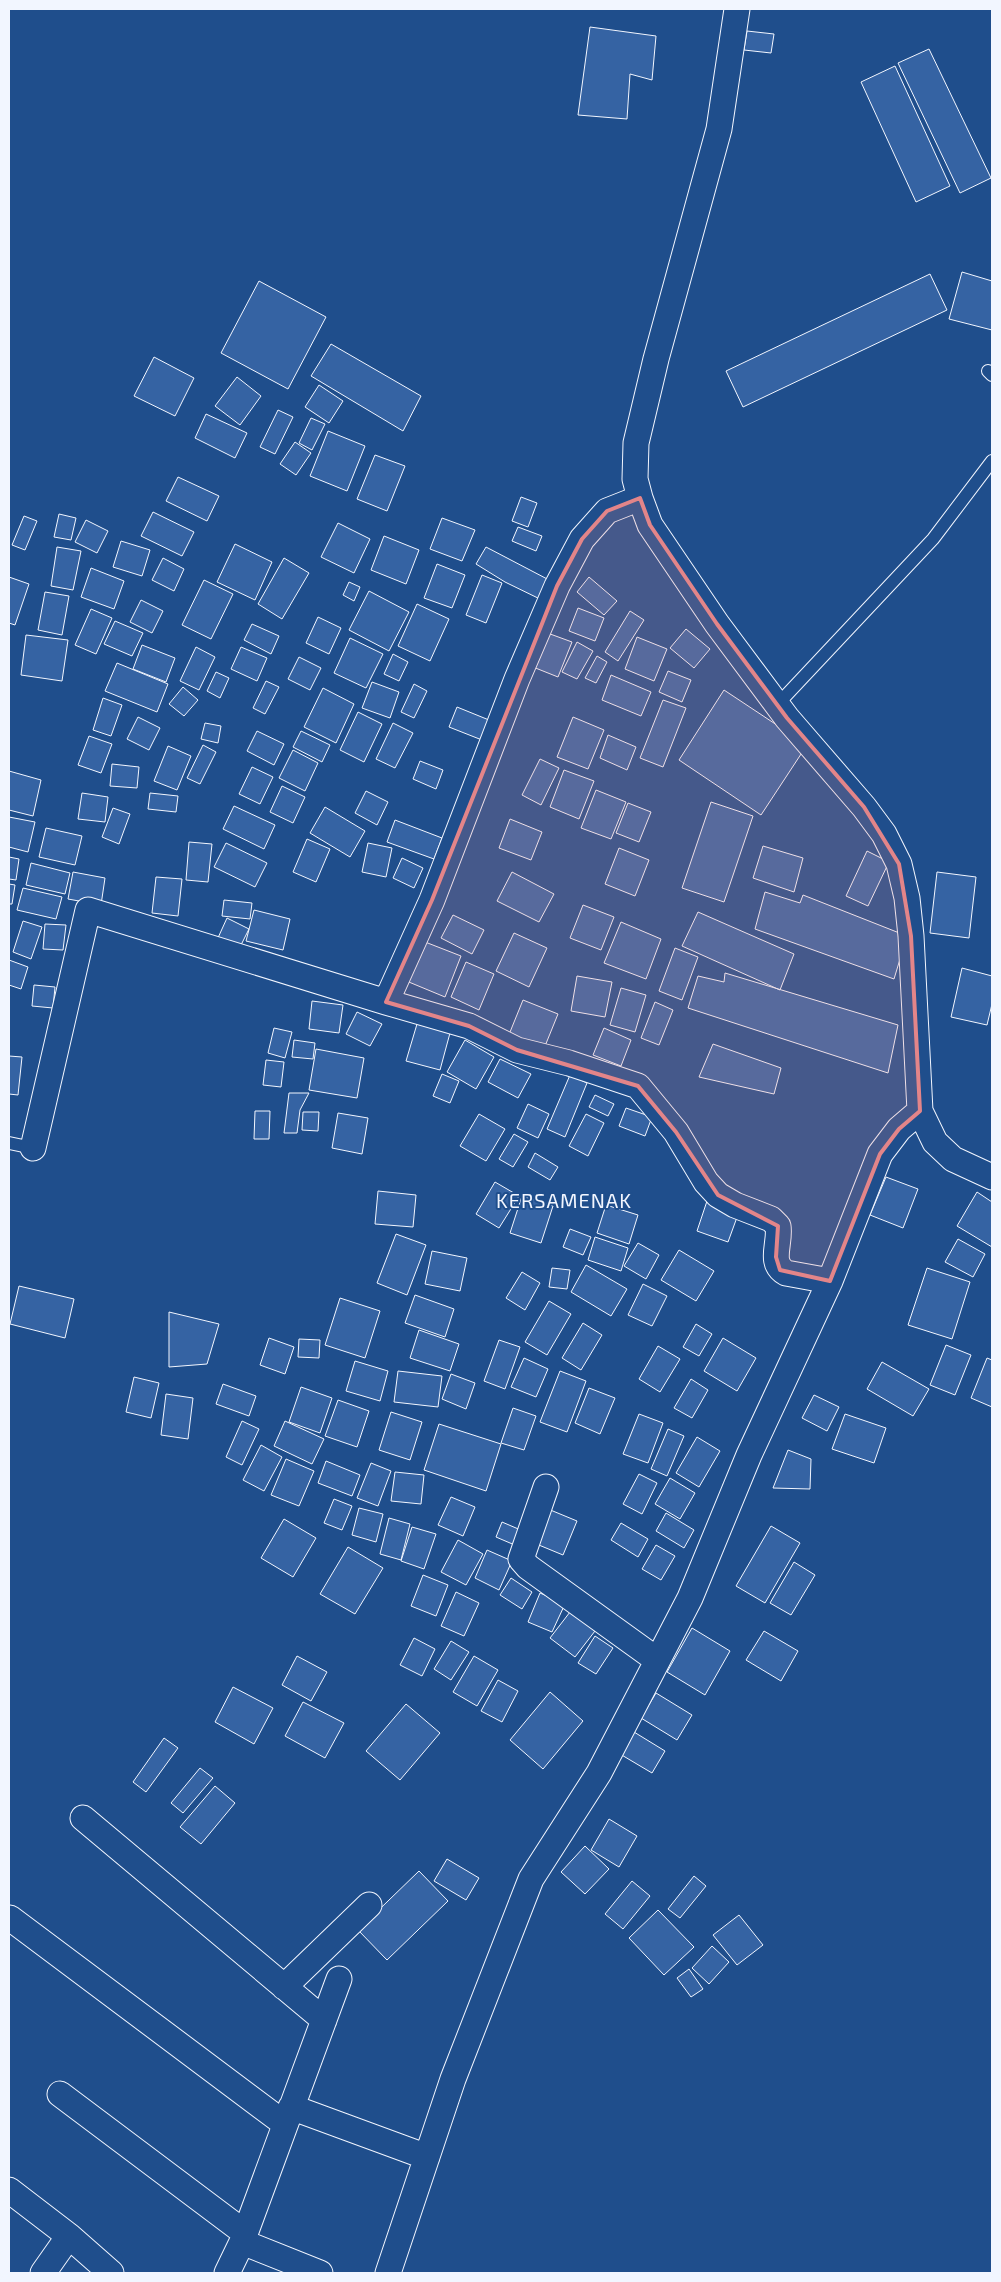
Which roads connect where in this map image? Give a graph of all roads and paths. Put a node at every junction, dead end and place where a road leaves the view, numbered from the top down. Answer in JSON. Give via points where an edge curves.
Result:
{"nodes":[{"id":1,"x":738,"y":9,"type":"edge"},
{"id":2,"x":992,"y":461,"type":"edge"},
{"id":3,"x":640,"y":498,"type":"junction"},
{"id":4,"x":777,"y":705,"type":"junction"},
{"id":5,"x":386,"y":1002,"type":"junction"},
{"id":6,"x":920,"y":1111,"type":"junction"},
{"id":7,"x":9,"y":1143,"type":"edge"},
{"id":8,"x":33,"y":1148,"type":"joint"},
{"id":9,"x":992,"y":1177,"type":"edge"},
{"id":10,"x":830,"y":1281,"type":"junction"},
{"id":11,"x":546,"y":1486,"type":"dead end"},
{"id":12,"x":658,"y":1660,"type":"junction"},
{"id":13,"x":83,"y":1818,"type":"dead end"},
{"id":14,"x":369,"y":1905,"type":"dead end"},
{"id":15,"x":10,"y":1918,"type":"dead end"},
{"id":16,"x":339,"y":1979,"type":"dead end"},
{"id":17,"x":284,"y":1987,"type":"junction"},
{"id":18,"x":324,"y":2020,"type":"junction"},
{"id":19,"x":60,"y":2094,"type":"dead end"},
{"id":20,"x":288,"y":2115,"type":"junction"},
{"id":21,"x":427,"y":2157,"type":"junction"},
{"id":22,"x":9,"y":2190,"type":"edge"},
{"id":23,"x":69,"y":2236,"type":"junction"},
{"id":24,"x":243,"y":2237,"type":"junction"},
{"id":25,"x":43,"y":2273,"type":"edge"},
{"id":26,"x":110,"y":2273,"type":"edge"},
{"id":27,"x":227,"y":2273,"type":"edge"},
{"id":28,"x":320,"y":2273,"type":"edge"},
{"id":29,"x":388,"y":2273,"type":"edge"}],
"edges":[{"from":1,"to":3,"type":"street","via":[[718,129],[636,443],[635,479]]},
{"from":2,"to":4,"type":"lane","via":[[933,539]]},
{"from":3,"to":4,"type":"street","via":[[650,525],[716,624]]},
{"from":3,"to":5,"type":"street","via":[[607,511],[582,539],[558,586],[517,679],[432,900]]},
{"from":4,"to":6,"type":"street","via":[[864,807],[884,834],[899,864],[911,936]]},
{"from":5,"to":8,"type":"street","via":[[88,910]]},
{"from":5,"to":10,"type":"street","via":[[469,1026],[517,1050],[638,1086],[676,1132],[706,1182],[718,1195],[778,1226],[776,1265],[780,1270]]},
{"from":6,"to":9,"type":"street","via":[[935,1142],[953,1159]]},
{"from":6,"to":10,"type":"street","via":[[899,1129],[880,1154]]},
{"from":7,"to":8,"type":"lane"},
{"from":10,"to":12,"type":"street","via":[[748,1455],[690,1598]]},
{"from":11,"to":12,"type":"street","via":[[521,1559]]},
{"from":12,"to":21,"type":"street","via":[[600,1773],[532,1880],[453,2079]]},
{"from":13,"to":17,"type":"street"},
{"from":14,"to":17,"type":"street"},
{"from":15,"to":20,"type":"street"},
{"from":16,"to":18,"type":"street"},
{"from":17,"to":18,"type":"street"},
{"from":18,"to":20,"type":"street"},
{"from":19,"to":24,"type":"street"},
{"from":20,"to":21,"type":"street"},
{"from":20,"to":24,"type":"street"},
{"from":21,"to":29,"type":"street"},
{"from":22,"to":23,"type":"street"},
{"from":23,"to":25,"type":"street"},
{"from":23,"to":26,"type":"street"},
{"from":24,"to":27,"type":"street"},
{"from":24,"to":28,"type":"street"}]}
